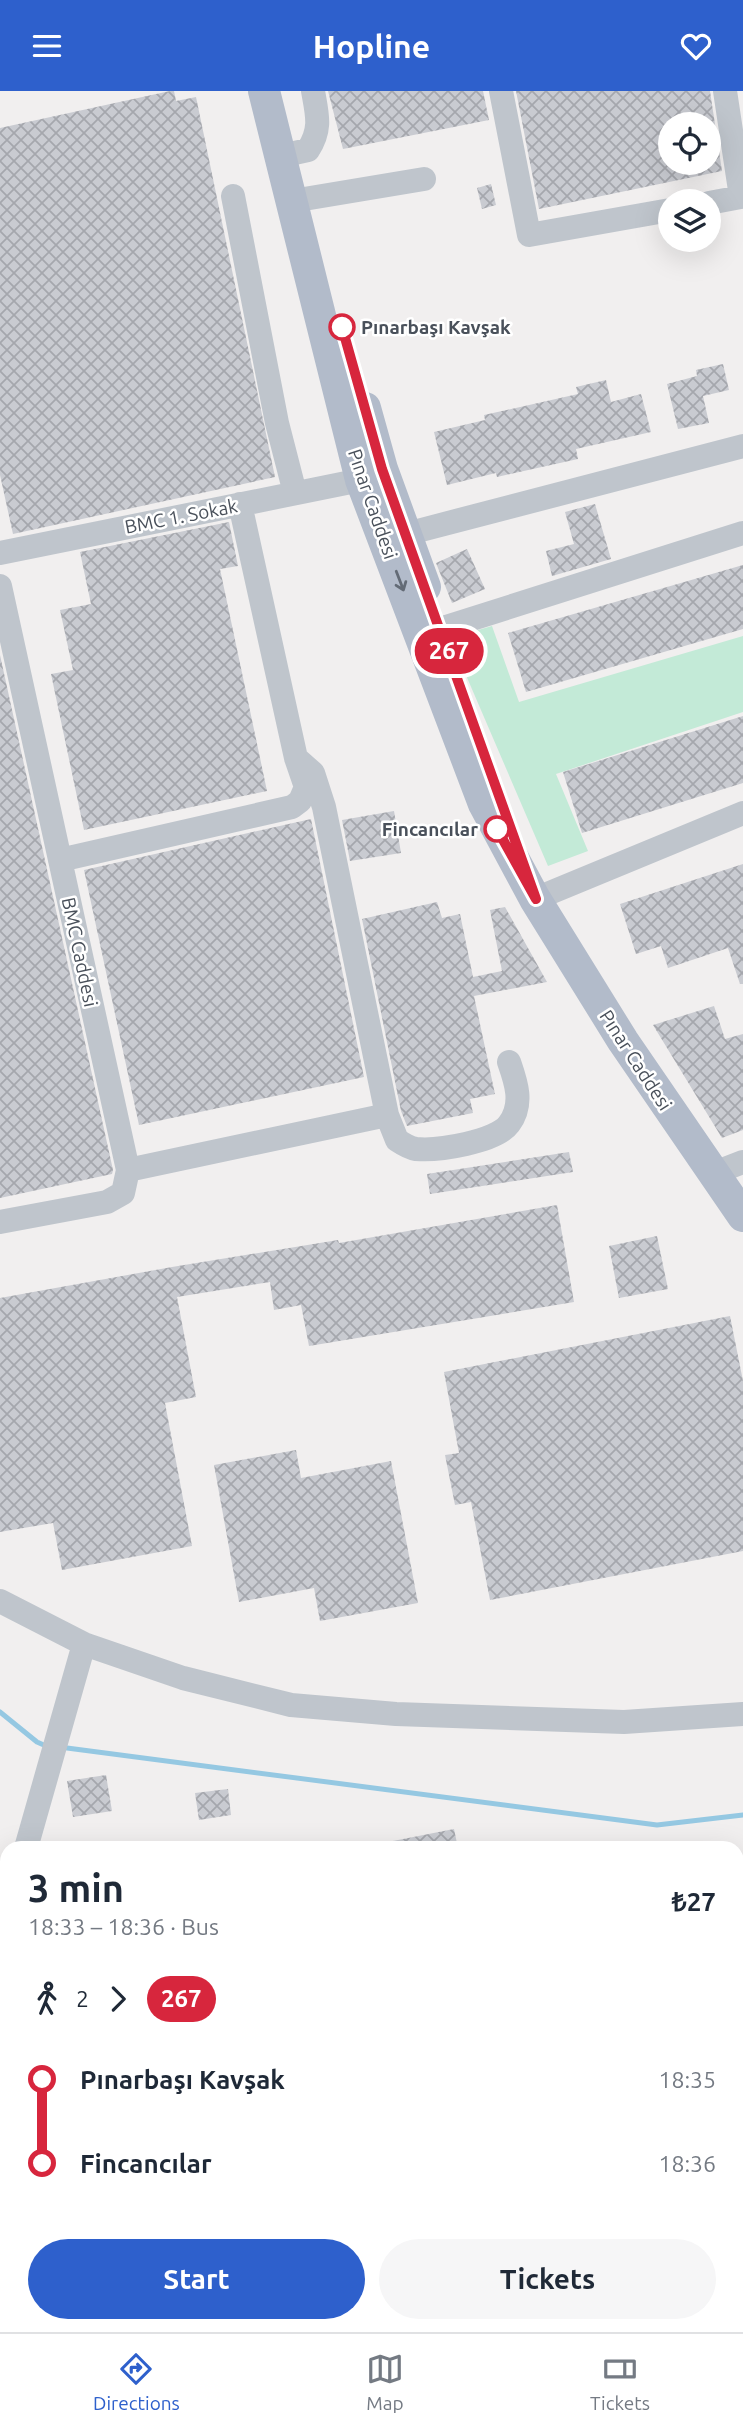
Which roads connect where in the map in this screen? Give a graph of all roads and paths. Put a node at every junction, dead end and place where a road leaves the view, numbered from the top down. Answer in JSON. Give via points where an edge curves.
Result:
{"nodes":[{"id":1,"x":264,"y":91,"type":"edge"},
{"id":2,"x":278,"y":91,"type":"edge"},
{"id":3,"x":313,"y":91,"type":"edge"},
{"id":4,"x":501,"y":91,"type":"edge"},
{"id":5,"x":725,"y":91,"type":"edge"},
{"id":6,"x":287,"y":155,"type":"junction"},
{"id":7,"x":424,"y":179,"type":"dead end"},
{"id":8,"x":233,"y":196,"type":"dead end"},
{"id":9,"x":299,"y":200,"type":"junction"},
{"id":10,"x":721,"y":201,"type":"edge"},
{"id":11,"x":658,"y":212,"type":"edge"},
{"id":12,"x":743,"y":446,"type":"edge"},
{"id":13,"x":361,"y":480,"type":"junction"},
{"id":14,"x":295,"y":493,"type":"junction"},
{"id":15,"x":240,"y":504,"type":"junction"},
{"id":16,"x":743,"y":533,"type":"edge"},
{"id":17,"x":405,"y":534,"type":"junction"},
{"id":18,"x":0,"y":553,"type":"edge"},
{"id":19,"x":0,"y":586,"type":"edge"},
{"id":20,"x":440,"y":629,"type":"junction"},
{"id":21,"x":296,"y":758,"type":"junction"},
{"id":22,"x":743,"y":813,"type":"edge"},
{"id":23,"x":60,"y":860,"type":"junction"},
{"id":24,"x":536,"y":899,"type":"junction"},
{"id":25,"x":509,"y":1062,"type":"dead end"},
{"id":26,"x":387,"y":1115,"type":"junction"},
{"id":27,"x":743,"y":1162,"type":"edge"},
{"id":28,"x":128,"y":1170,"type":"junction"},
{"id":29,"x":712,"y":1174,"type":"junction"},
{"id":30,"x":743,"y":1216,"type":"edge"},
{"id":31,"x":0,"y":1222,"type":"edge"},
{"id":32,"x":0,"y":1601,"type":"edge"},
{"id":33,"x":84,"y":1644,"type":"junction"},
{"id":34,"x":743,"y":1714,"type":"edge"},
{"id":35,"x":28,"y":1841,"type":"edge"}],
"edges":[{"from":1,"to":6,"type":"main road","name":"Pınar Caddesi"},
{"from":2,"to":6,"type":"main road","name":"Pınar Caddesi"},
{"from":3,"to":6,"type":"street","via":[[317,137],[308,150]]},
{"from":4,"to":11,"type":"street","via":[[529,235]]},
{"from":5,"to":10,"type":"street","via":[[741,197]]},
{"from":6,"to":9,"type":"main road","name":"Pınar Caddesi"},
{"from":7,"to":9,"type":"street"},
{"from":8,"to":14,"type":"street"},
{"from":9,"to":13,"type":"main road","name":"Pınar Caddesi"},
{"from":9,"to":17,"type":"main road","name":"Pınar Caddesi"},
{"from":12,"to":17,"type":"street"},
{"from":13,"to":14,"type":"street","name":"BMC 1. Sokak"},
{"from":13,"to":24,"type":"main road","name":"Pınar Caddesi","one_way":true,"via":[[484,804]]},
{"from":14,"to":15,"type":"street","name":"BMC 1. Sokak"},
{"from":15,"to":18,"type":"street","name":"BMC 1. Sokak"},
{"from":15,"to":21,"type":"street"},
{"from":16,"to":20,"type":"street"},
{"from":17,"to":20,"type":"main road","name":"Pınar Caddesi"},
{"from":19,"to":23,"type":"street","name":"BMC Caddesi"},
{"from":20,"to":24,"type":"main road","name":"Pınar Caddesi"},
{"from":21,"to":23,"type":"street","via":[[306,787],[292,807]]},
{"from":21,"to":26,"type":"street","via":[[313,773],[324,807]]},
{"from":22,"to":24,"type":"street"},
{"from":23,"to":28,"type":"street","name":"BMC Caddesi"},
{"from":24,"to":29,"type":"main road","name":"Pınar Caddesi"},
{"from":25,"to":26,"type":"street","via":[[518,1101],[509,1125],[491,1136],[439,1149],[416,1149],[397,1140]]},
{"from":26,"to":28,"type":"street"},
{"from":27,"to":29,"type":"street"},
{"from":28,"to":31,"type":"street","via":[[123,1193],[107,1202]]},
{"from":29,"to":30,"type":"main road","name":"Pınar Caddesi"},
{"from":32,"to":33,"type":"street"},
{"from":33,"to":34,"type":"street","via":[[183,1678],[291,1705],[611,1722]]},
{"from":33,"to":35,"type":"street"}]}
